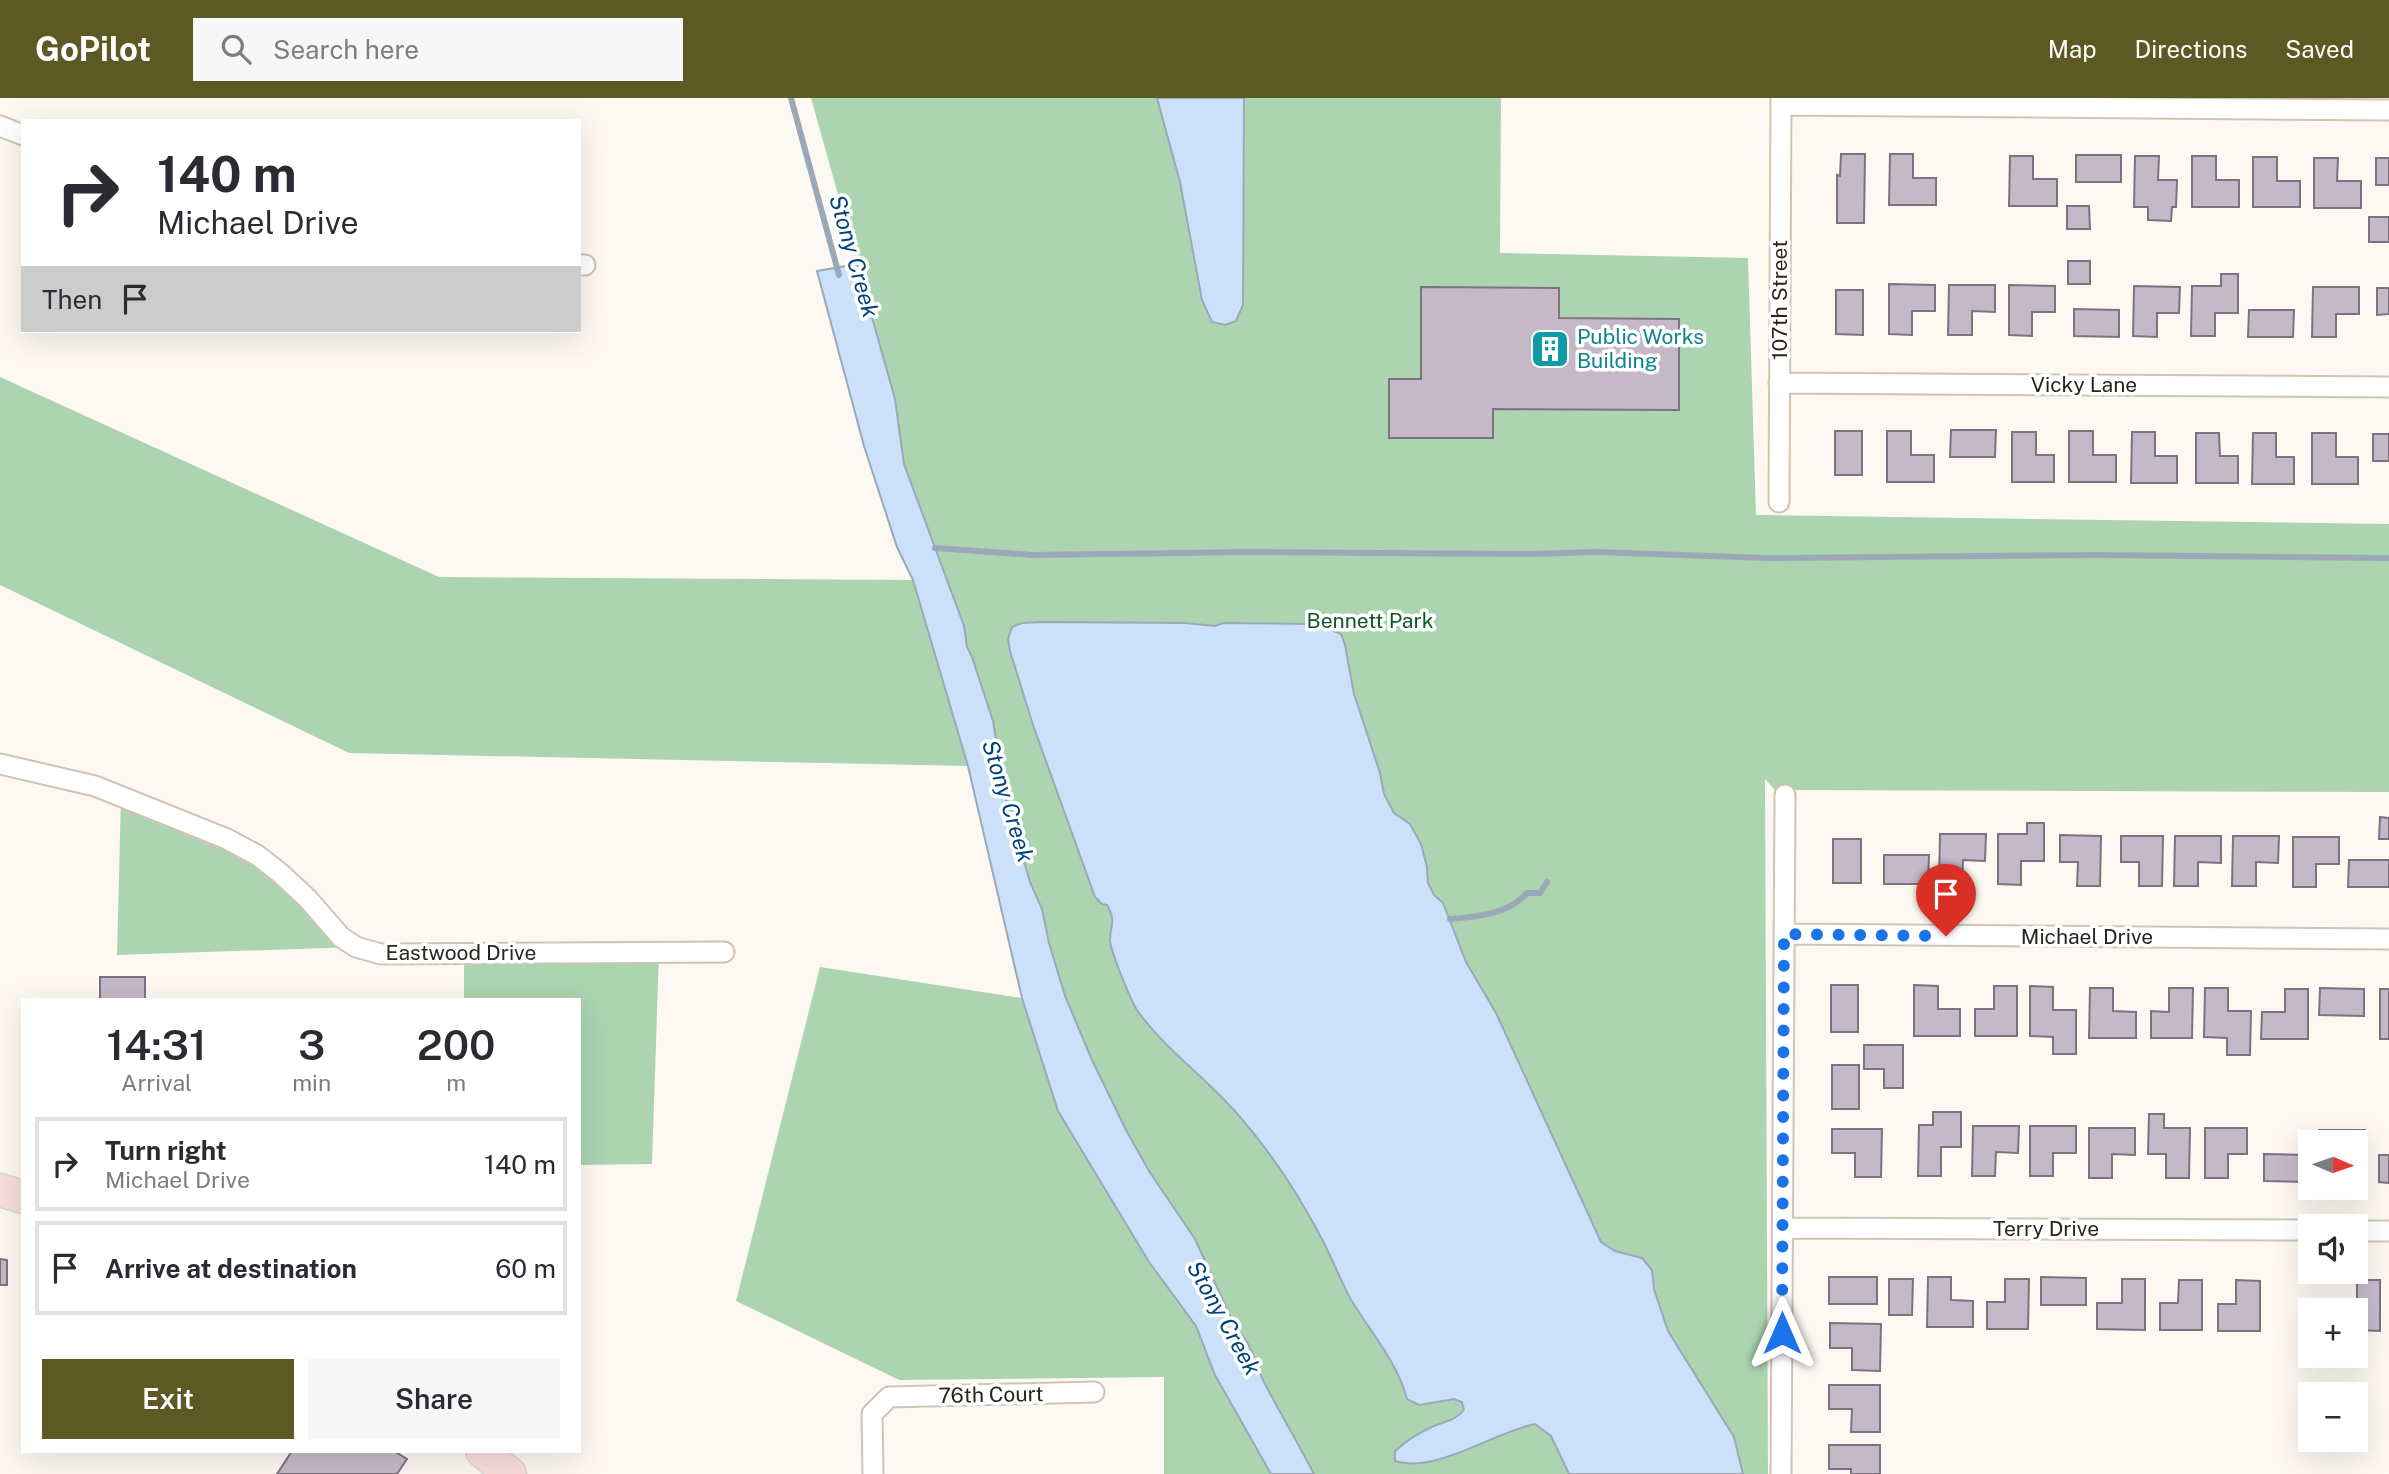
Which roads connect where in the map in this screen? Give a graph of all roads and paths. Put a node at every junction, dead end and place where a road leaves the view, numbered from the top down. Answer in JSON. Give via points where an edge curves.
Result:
{"nodes":[{"id":1,"x":1781,"y":102,"type":"edge"},
{"id":2,"x":2389,"y":110,"type":"edge"},
{"id":3,"x":0,"y":126,"type":"edge"},
{"id":4,"x":21,"y":134,"type":"edge"},
{"id":5,"x":1779,"y":383,"type":"junction"},
{"id":6,"x":2389,"y":387,"type":"edge"},
{"id":7,"x":1779,"y":502,"type":"dead end"},
{"id":8,"x":0,"y":764,"type":"edge"},
{"id":9,"x":1785,"y":795,"type":"dead end"},
{"id":10,"x":1784,"y":934,"type":"junction"},
{"id":11,"x":2389,"y":939,"type":"edge"},
{"id":12,"x":724,"y":952,"type":"dead end"},
{"id":13,"x":0,"y":1190,"type":"edge"},
{"id":14,"x":21,"y":1196,"type":"edge"},
{"id":15,"x":1782,"y":1228,"type":"junction"},
{"id":16,"x":2298,"y":1230,"type":"edge"},
{"id":17,"x":2368,"y":1230,"type":"edge"},
{"id":18,"x":2389,"y":1231,"type":"edge"},
{"id":19,"x":1094,"y":1392,"type":"dead end"},
{"id":20,"x":484,"y":1453,"type":"edge"},
{"id":21,"x":510,"y":1474,"type":"edge"},
{"id":22,"x":873,"y":1474,"type":"edge"},
{"id":23,"x":1781,"y":1474,"type":"edge"}],
"edges":[{"from":1,"to":2,"type":"street"},
{"from":1,"to":5,"type":"street","name":"107th Street"},
{"from":3,"to":4,"type":"street"},
{"from":5,"to":6,"type":"street","name":"Vicky Lane"},
{"from":5,"to":7,"type":"street","name":"107th Street"},
{"from":8,"to":12,"type":"street","name":"Eastwood Drive","via":[[95,786],[227,839],[280,873],[341,937],[380,954]]},
{"from":9,"to":10,"type":"street"},
{"from":10,"to":11,"type":"street","name":"Michael Drive"},
{"from":10,"to":15,"type":"street"},
{"from":13,"to":14,"type":"main road"},
{"from":15,"to":16,"type":"street","name":"Terry Drive"},
{"from":15,"to":23,"type":"street"},
{"from":17,"to":18,"type":"street"},
{"from":19,"to":22,"type":"street","name":"76th Court","via":[[888,1397],[872,1414]]},
{"from":20,"to":21,"type":"main road"}]}
